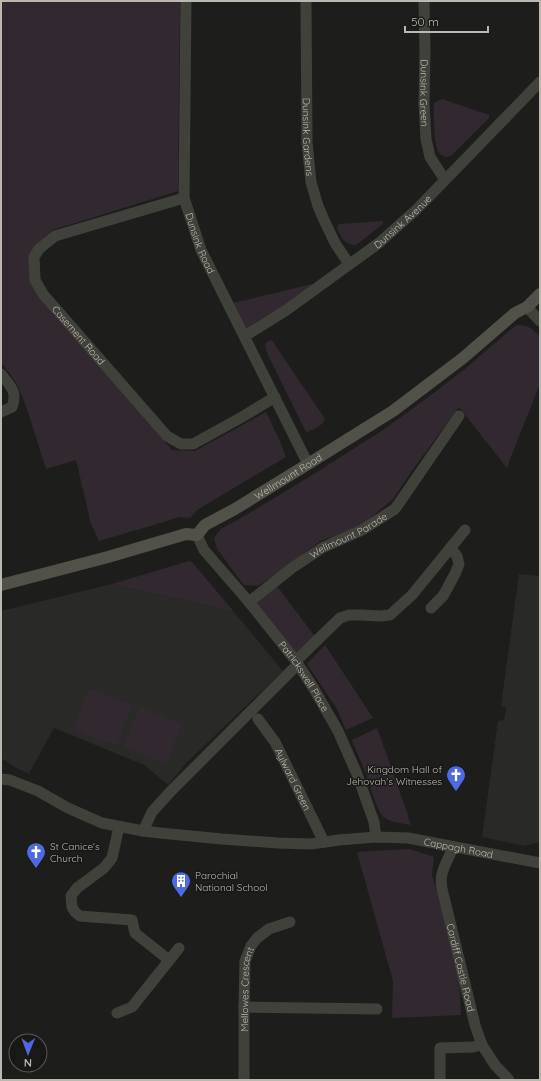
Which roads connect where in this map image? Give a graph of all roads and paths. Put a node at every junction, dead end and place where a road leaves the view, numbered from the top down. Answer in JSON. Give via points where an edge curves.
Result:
{"nodes":[{"id":1,"x":186,"y":1,"type":"edge"},
{"id":2,"x":306,"y":1,"type":"edge"},
{"id":3,"x":424,"y":1,"type":"edge"},
{"id":4,"x":540,"y":82,"type":"edge"},
{"id":5,"x":445,"y":180,"type":"junction"},
{"id":6,"x":184,"y":198,"type":"junction"},
{"id":7,"x":349,"y":264,"type":"junction"},
{"id":8,"x":540,"y":294,"type":"edge"},
{"id":9,"x":527,"y":307,"type":"junction"},
{"id":10,"x":540,"y":321,"type":"edge"},
{"id":11,"x":246,"y":336,"type":"junction"},
{"id":12,"x":1,"y":374,"type":"edge"},
{"id":13,"x":275,"y":397,"type":"junction"},
{"id":14,"x":1,"y":412,"type":"edge"},
{"id":15,"x":459,"y":416,"type":"dead end"},
{"id":16,"x":308,"y":464,"type":"junction"},
{"id":17,"x":465,"y":530,"type":"dead end"},
{"id":18,"x":197,"y":535,"type":"junction"},
{"id":19,"x":450,"y":548,"type":"junction"},
{"id":20,"x":1,"y":585,"type":"edge"},
{"id":21,"x":249,"y":602,"type":"junction"},
{"id":22,"x":431,"y":608,"type":"dead end"},
{"id":23,"x":297,"y":662,"type":"junction"},
{"id":24,"x":258,"y":719,"type":"dead end"},
{"id":25,"x":1,"y":778,"type":"edge"},
{"id":26,"x":119,"y":827,"type":"junction"},
{"id":27,"x":143,"y":831,"type":"junction"},
{"id":28,"x":376,"y":837,"type":"junction"},
{"id":29,"x":324,"y":842,"type":"junction"},
{"id":30,"x":453,"y":846,"type":"junction"},
{"id":31,"x":540,"y":862,"type":"edge"},
{"id":32,"x":290,"y":922,"type":"dead end"},
{"id":33,"x":179,"y":948,"type":"dead end"},
{"id":34,"x":169,"y":960,"type":"junction"},
{"id":35,"x":244,"y":1007,"type":"junction"},
{"id":36,"x":377,"y":1010,"type":"dead end"},
{"id":37,"x":118,"y":1013,"type":"dead end"},
{"id":38,"x":482,"y":1045,"type":"junction"},
{"id":39,"x":244,"y":1080,"type":"edge"},
{"id":40,"x":440,"y":1080,"type":"edge"},
{"id":41,"x":509,"y":1080,"type":"edge"}],
"edges":[{"from":1,"to":6,"type":"street","name":"Dunsink Road"},
{"from":2,"to":7,"type":"street","name":"Dunsink Gardens","via":[[307,142],[311,182],[324,220]]},
{"from":3,"to":5,"type":"street","name":"Dunsink Green","via":[[426,139],[430,157]]},
{"from":4,"to":5,"type":"street","name":"Dunsink Avenue"},
{"from":5,"to":7,"type":"street","name":"Dunsink Avenue","via":[[384,238]]},
{"from":6,"to":11,"type":"street","name":"Dunsink Road","via":[[202,250]]},
{"from":6,"to":13,"type":"street","name":"Casement Road","via":[[55,236],[39,249],[34,257],[35,280],[43,294],[167,436],[181,444],[193,444]]},
{"from":7,"to":11,"type":"street","name":"Dunsink Avenue"},
{"from":8,"to":9,"type":"street","name":"Wellmount Road"},
{"from":9,"to":10,"type":"street"},
{"from":9,"to":16,"type":"street","name":"Wellmount Road","via":[[515,313],[463,358],[393,411]]},
{"from":11,"to":13,"type":"street","name":"Dunsink Road"},
{"from":12,"to":14,"type":"street","via":[[13,390],[15,399],[12,407]]},
{"from":13,"to":16,"type":"street","name":"Dunsink Road"},
{"from":15,"to":21,"type":"street","name":"Wellmount Parade","via":[[395,509],[362,530],[322,548]]},
{"from":16,"to":18,"type":"street","name":"Wellmount Road","via":[[205,525]]},
{"from":17,"to":19,"type":"street"},
{"from":18,"to":20,"type":"street","via":[[186,534]]},
{"from":18,"to":21,"type":"street","name":"Patrickswell Place","via":[[204,550]]},
{"from":19,"to":22,"type":"street","via":[[457,556],[459,564],[443,596]]},
{"from":19,"to":23,"type":"street","via":[[412,595],[390,615],[349,615],[340,618]]},
{"from":21,"to":23,"type":"street","name":"Patrickswell Place"},
{"from":23,"to":27,"type":"street","via":[[171,791],[152,812]]},
{"from":23,"to":28,"type":"street","name":"Patrickswell Place","via":[[338,731],[357,774],[374,822]]},
{"from":24,"to":29,"type":"street","name":"Aylward Green","via":[[275,742]]},
{"from":25,"to":26,"type":"street","name":"Cappagh Road","via":[[38,791],[102,823]]},
{"from":26,"to":27,"type":"street","name":"Cappagh Road"},
{"from":26,"to":34,"type":"street","via":[[112,858],[104,868],[77,888],[71,896],[72,907],[80,916],[132,920],[135,933]]},
{"from":27,"to":29,"type":"street","name":"Cappagh Road","via":[[278,843]]},
{"from":28,"to":29,"type":"street","name":"Cappagh Road"},
{"from":28,"to":30,"type":"street","name":"Cappagh Road","via":[[408,838]]},
{"from":30,"to":31,"type":"street","name":"Cappagh Road"},
{"from":30,"to":38,"type":"street","name":"Cardiff Castle Road","via":[[441,874],[442,886]]},
{"from":32,"to":35,"type":"street","name":"Mellowes Crescent","via":[[269,929],[256,938],[251,946],[245,961]]},
{"from":33,"to":34,"type":"street"},
{"from":34,"to":37,"type":"street","via":[[132,1007]]},
{"from":35,"to":36,"type":"street"},
{"from":35,"to":39,"type":"street","name":"Mellowes Crescent"},
{"from":38,"to":40,"type":"street","via":[[440,1048]]},
{"from":38,"to":41,"type":"street","name":"Cardiff Castle Road"}]}
